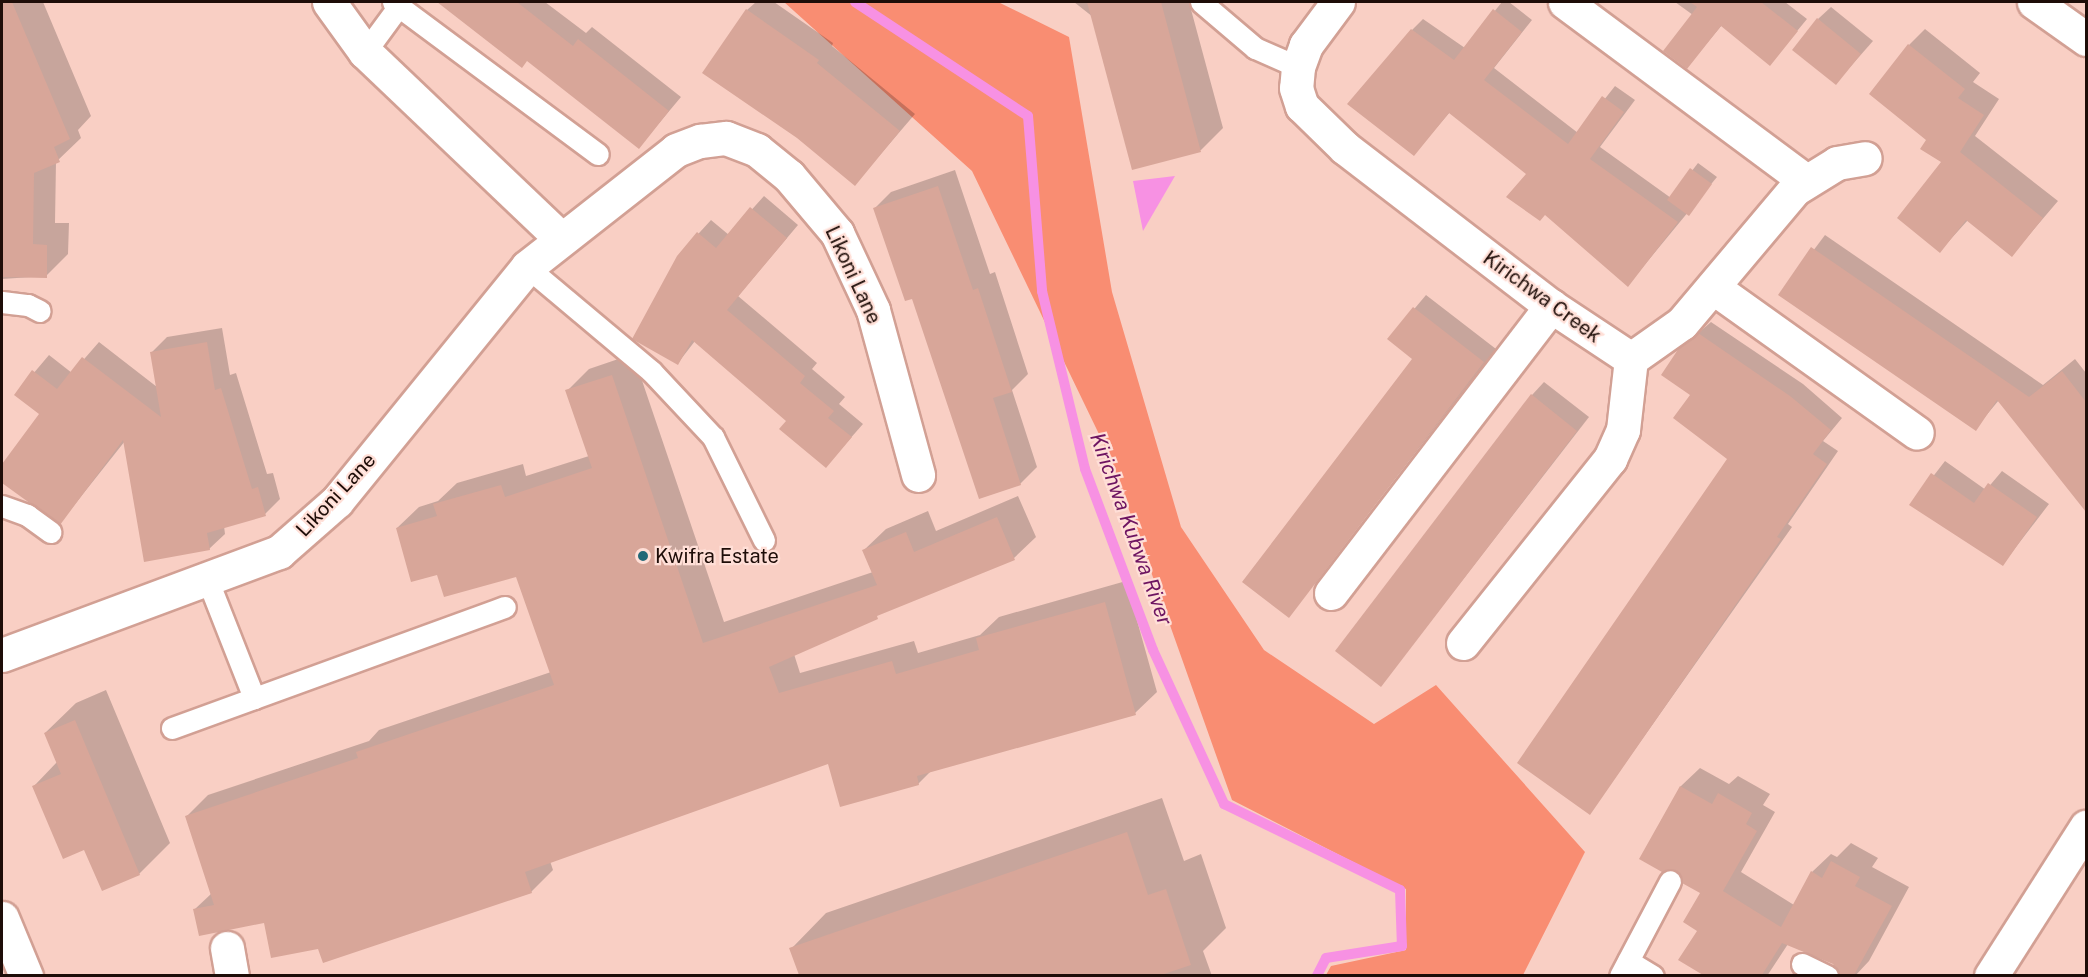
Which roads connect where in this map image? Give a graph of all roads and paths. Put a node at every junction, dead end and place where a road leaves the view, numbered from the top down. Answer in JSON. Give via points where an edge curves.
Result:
{"nodes":[{"id":1,"x":329,"y":2,"type":"edge"},
{"id":2,"x":1201,"y":2,"type":"edge"},
{"id":3,"x":1338,"y":2,"type":"edge"},
{"id":4,"x":1565,"y":2,"type":"edge"},
{"id":5,"x":2034,"y":2,"type":"edge"},
{"id":6,"x":396,"y":4,"type":"edge"},
{"id":7,"x":2086,"y":39,"type":"edge"},
{"id":8,"x":365,"y":52,"type":"junction"},
{"id":9,"x":1298,"y":68,"type":"junction"},
{"id":10,"x":598,"y":154,"type":"dead end"},
{"id":11,"x":1865,"y":158,"type":"dead end"},
{"id":12,"x":1806,"y":181,"type":"junction"},
{"id":13,"x":560,"y":238,"type":"junction"},
{"id":14,"x":527,"y":267,"type":"junction"},
{"id":15,"x":1714,"y":288,"type":"junction"},
{"id":16,"x":2,"y":302,"type":"edge"},
{"id":17,"x":1551,"y":306,"type":"junction"},
{"id":18,"x":40,"y":311,"type":"dead end"},
{"id":19,"x":1631,"y":359,"type":"junction"},
{"id":20,"x":1917,"y":434,"type":"dead end"},
{"id":21,"x":918,"y":475,"type":"dead end"},
{"id":22,"x":2,"y":506,"type":"edge"},
{"id":23,"x":50,"y":532,"type":"dead end"},
{"id":24,"x":764,"y":540,"type":"dead end"},
{"id":25,"x":208,"y":581,"type":"junction"},
{"id":26,"x":1331,"y":593,"type":"dead end"},
{"id":27,"x":505,"y":607,"type":"dead end"},
{"id":28,"x":1463,"y":643,"type":"dead end"},
{"id":29,"x":2,"y":655,"type":"edge"},
{"id":30,"x":254,"y":698,"type":"junction"},
{"id":31,"x":172,"y":728,"type":"dead end"},
{"id":32,"x":2086,"y":827,"type":"edge"},
{"id":33,"x":1670,"y":881,"type":"dead end"},
{"id":34,"x":2,"y":918,"type":"edge"},
{"id":35,"x":1802,"y":964,"type":"dead end"},
{"id":36,"x":1624,"y":968,"type":"edge"},
{"id":37,"x":26,"y":975,"type":"edge"},
{"id":38,"x":1653,"y":975,"type":"edge"},
{"id":39,"x":1827,"y":975,"type":"edge"},
{"id":40,"x":1991,"y":975,"type":"edge"}],
"edges":[{"from":1,"to":8,"type":"street"},
{"from":2,"to":9,"type":"lane","via":[[1255,48]]},
{"from":3,"to":9,"type":"street","name":"Kirichwa Creek","via":[[1306,45]]},
{"from":4,"to":12,"type":"street"},
{"from":5,"to":7,"type":"street"},
{"from":6,"to":8,"type":"lane"},
{"from":6,"to":10,"type":"lane"},
{"from":8,"to":13,"type":"street"},
{"from":9,"to":17,"type":"street","name":"Kirichwa Creek","via":[[1296,88],[1302,106],[1328,134]]},
{"from":11,"to":12,"type":"street","via":[[1837,164]]},
{"from":12,"to":15,"type":"street","via":[[1795,189]]},
{"from":13,"to":14,"type":"street","name":"Likoni Lane"},
{"from":13,"to":21,"type":"street","name":"Likoni Lane","via":[[676,150],[726,138],[757,150],[789,176],[837,234],[873,310]]},
{"from":14,"to":24,"type":"lane","via":[[651,370],[713,437]]},
{"from":14,"to":25,"type":"street","name":"Likoni Lane","via":[[311,527],[279,552]]},
{"from":15,"to":19,"type":"street","via":[[1682,323]]},
{"from":15,"to":20,"type":"street"},
{"from":16,"to":18,"type":"lane","via":[[28,304]]},
{"from":17,"to":19,"type":"street","name":"Kirichwa Creek"},
{"from":17,"to":26,"type":"street"},
{"from":19,"to":28,"type":"street","via":[[1623,430],[1610,459]]},
{"from":22,"to":23,"type":"lane","via":[[27,515]]},
{"from":25,"to":29,"type":"street","name":"Likoni Lane"},
{"from":25,"to":30,"type":"lane"},
{"from":27,"to":30,"type":"lane"},
{"from":30,"to":31,"type":"lane"},
{"from":32,"to":40,"type":"street"},
{"from":33,"to":36,"type":"lane"},
{"from":34,"to":37,"type":"street"},
{"from":35,"to":39,"type":"lane"},
{"from":36,"to":38,"type":"lane"}]}
